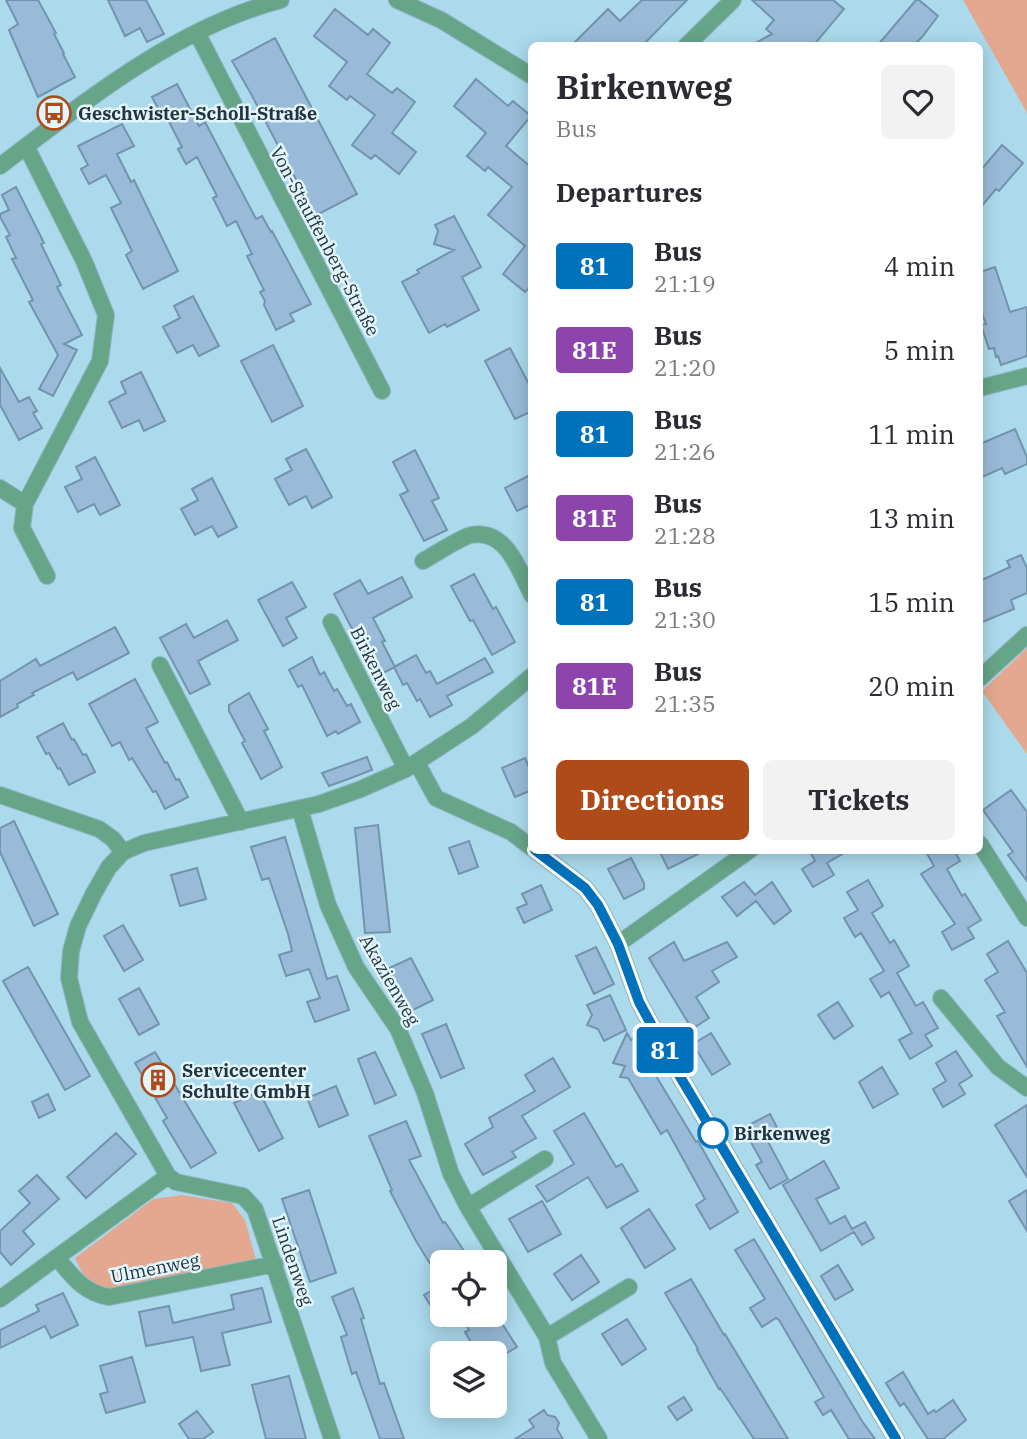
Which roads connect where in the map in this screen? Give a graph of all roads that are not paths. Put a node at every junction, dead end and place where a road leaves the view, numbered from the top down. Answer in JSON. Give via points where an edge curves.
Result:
{"nodes":[{"id":1,"x":281,"y":0,"type":"edge"},
{"id":2,"x":397,"y":0,"type":"edge"},
{"id":3,"x":733,"y":0,"type":"edge"},
{"id":4,"x":197,"y":33,"type":"junction"},
{"id":5,"x":690,"y":42,"type":"edge"},
{"id":6,"x":528,"y":74,"type":"edge"},
{"id":7,"x":26,"y":146,"type":"junction"},
{"id":8,"x":0,"y":166,"type":"edge"},
{"id":9,"x":1027,"y":376,"type":"edge"},
{"id":10,"x":983,"y":387,"type":"edge"},
{"id":11,"x":382,"y":391,"type":"dead end"},
{"id":12,"x":0,"y":488,"type":"edge"},
{"id":13,"x":25,"y":503,"type":"junction"},
{"id":14,"x":424,"y":561,"type":"dead end"},
{"id":15,"x":47,"y":576,"type":"dead end"},
{"id":16,"x":528,"y":587,"type":"edge"},
{"id":17,"x":331,"y":621,"type":"dead end"},
{"id":18,"x":1027,"y":635,"type":"edge"},
{"id":19,"x":160,"y":665,"type":"dead end"},
{"id":20,"x":983,"y":675,"type":"edge"},
{"id":21,"x":528,"y":680,"type":"edge"},
{"id":22,"x":412,"y":766,"type":"junction"},
{"id":23,"x":0,"y":795,"type":"edge"},
{"id":24,"x":300,"y":809,"type":"junction"},
{"id":25,"x":241,"y":822,"type":"junction"},
{"id":26,"x":528,"y":845,"type":"edge"},
{"id":27,"x":983,"y":849,"type":"edge"},
{"id":28,"x":123,"y":852,"type":"junction"},
{"id":29,"x":541,"y":854,"type":"edge"},
{"id":30,"x":744,"y":854,"type":"edge"},
{"id":31,"x":1027,"y":918,"type":"edge"},
{"id":32,"x":618,"y":944,"type":"junction"},
{"id":33,"x":942,"y":998,"type":"dead end"},
{"id":34,"x":1027,"y":1088,"type":"edge"},
{"id":35,"x":545,"y":1159,"type":"dead end"},
{"id":36,"x":168,"y":1176,"type":"junction"},
{"id":37,"x":468,"y":1207,"type":"junction"},
{"id":38,"x":57,"y":1258,"type":"junction"},
{"id":39,"x":275,"y":1264,"type":"junction"},
{"id":40,"x":629,"y":1287,"type":"dead end"},
{"id":41,"x":0,"y":1299,"type":"edge"},
{"id":42,"x":547,"y":1337,"type":"junction"},
{"id":43,"x":332,"y":1439,"type":"edge"},
{"id":44,"x":599,"y":1439,"type":"edge"},
{"id":45,"x":896,"y":1439,"type":"edge"}],
"edges":[{"from":1,"to":4,"type":"street"},
{"from":2,"to":6,"type":"street","via":[[441,20]]},
{"from":3,"to":5,"type":"street"},
{"from":4,"to":7,"type":"street","via":[[126,74]]},
{"from":4,"to":11,"type":"street","name":"Von-Stauffenberg-Straße"},
{"from":7,"to":8,"type":"street"},
{"from":7,"to":13,"type":"street","via":[[106,315],[100,361]]},
{"from":9,"to":10,"type":"street"},
{"from":12,"to":13,"type":"street"},
{"from":13,"to":15,"type":"street","via":[[22,528]]},
{"from":14,"to":16,"type":"street","via":[[471,535],[495,537],[507,548]]},
{"from":17,"to":22,"type":"street","name":"Birkenweg"},
{"from":18,"to":20,"type":"street"},
{"from":19,"to":25,"type":"street"},
{"from":21,"to":22,"type":"street"},
{"from":22,"to":24,"type":"street"},
{"from":22,"to":26,"type":"street","name":"Birkenweg","via":[[436,798]]},
{"from":23,"to":28,"type":"street","via":[[99,829]]},
{"from":24,"to":25,"type":"street"},
{"from":24,"to":37,"type":"street","name":"Akazienweg","via":[[328,905],[356,967],[398,1029],[451,1174]]},
{"from":25,"to":28,"type":"street","via":[[163,838]]},
{"from":27,"to":31,"type":"street"},
{"from":28,"to":36,"type":"street","via":[[78,926],[69,978],[80,1022]]},
{"from":29,"to":32,"type":"street","name":"Birkenweg","via":[[585,888]]},
{"from":30,"to":32,"type":"street"},
{"from":32,"to":45,"type":"street","name":"Birkenweg","via":[[639,1002],[676,1070]]},
{"from":33,"to":34,"type":"street","via":[[998,1067]]},
{"from":35,"to":37,"type":"street"},
{"from":36,"to":38,"type":"street"},
{"from":36,"to":39,"type":"street","name":"Lindenweg","via":[[176,1182],[243,1196],[255,1209]]},
{"from":37,"to":42,"type":"street","name":"Akazienweg"},
{"from":38,"to":39,"type":"street","name":"Ulmenweg","via":[[82,1287],[109,1297]]},
{"from":38,"to":41,"type":"street"},
{"from":39,"to":43,"type":"street","name":"Lindenweg"},
{"from":40,"to":42,"type":"street"},
{"from":42,"to":44,"type":"street","name":"Akazienweg","via":[[553,1363]]}]}
